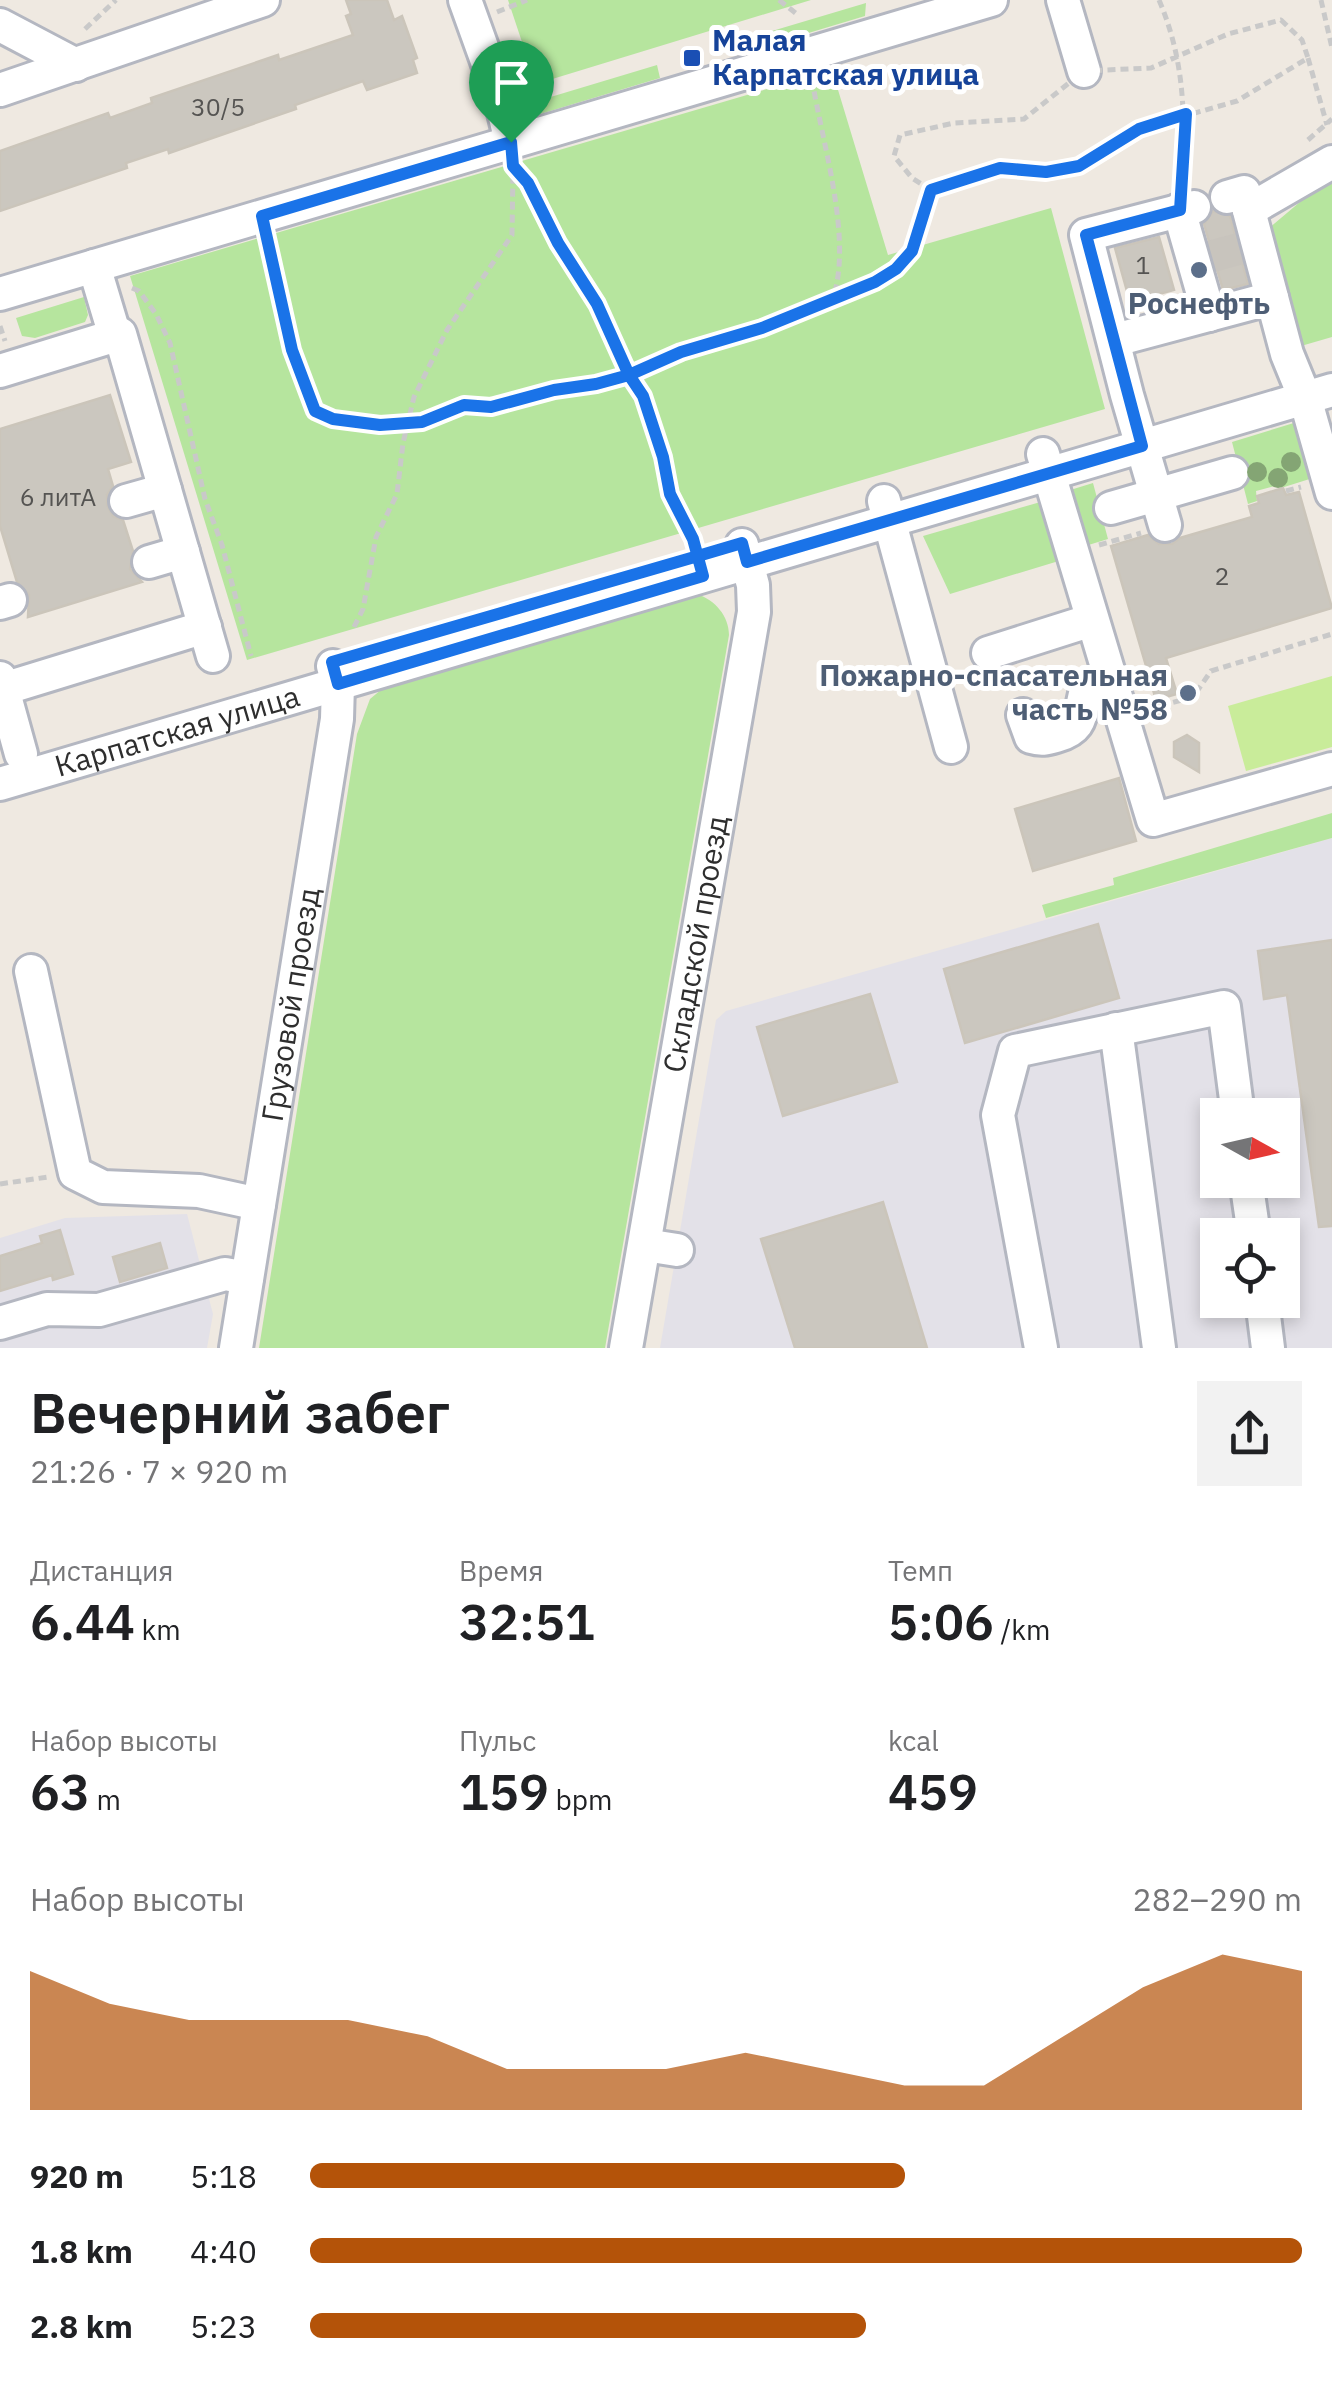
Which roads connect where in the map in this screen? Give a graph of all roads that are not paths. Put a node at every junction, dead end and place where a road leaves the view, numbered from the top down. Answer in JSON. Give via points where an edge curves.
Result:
{"nodes":[{"id":1,"x":263,"y":0,"type":"edge"},
{"id":2,"x":465,"y":0,"type":"edge"},
{"id":3,"x":990,"y":0,"type":"edge"},
{"id":4,"x":1063,"y":0,"type":"edge"},
{"id":5,"x":884,"y":15,"type":"edge"},
{"id":6,"x":0,"y":25,"type":"edge"},
{"id":7,"x":76,"y":51,"type":"junction"},
{"id":8,"x":1084,"y":71,"type":"road end"},
{"id":9,"x":0,"y":90,"type":"edge"},
{"id":10,"x":512,"y":154,"type":"junction"},
{"id":11,"x":1332,"y":162,"type":"edge"},
{"id":12,"x":108,"y":275,"type":"junction"},
{"id":13,"x":0,"y":294,"type":"edge"},
{"id":14,"x":1272,"y":298,"type":"junction"},
{"id":15,"x":1209,"y":315,"type":"junction"},
{"id":16,"x":115,"y":336,"type":"junction"},
{"id":17,"x":1115,"y":340,"type":"junction"},
{"id":18,"x":1332,"y":368,"type":"edge"},
{"id":19,"x":0,"y":371,"type":"edge"},
{"id":20,"x":1312,"y":389,"type":"edge"},
{"id":21,"x":1139,"y":436,"type":"junction"},
{"id":22,"x":1046,"y":464,"type":"junction"},
{"id":23,"x":1232,"y":473,"type":"dead end"},
{"id":24,"x":165,"y":490,"type":"junction"},
{"id":25,"x":1332,"y":493,"type":"edge"},
{"id":26,"x":126,"y":501,"type":"dead end"},
{"id":27,"x":1111,"y":508,"type":"dead end"},
{"id":28,"x":887,"y":510,"type":"junction"},
{"id":29,"x":1160,"y":510,"type":"junction"},
{"id":30,"x":183,"y":552,"type":"junction"},
{"id":31,"x":744,"y":553,"type":"junction"},
{"id":32,"x":150,"y":562,"type":"dead end"},
{"id":33,"x":1092,"y":620,"type":"junction"},
{"id":34,"x":988,"y":653,"type":"dead end"},
{"id":35,"x":335,"y":673,"type":"junction"},
{"id":36,"x":1110,"y":680,"type":"junction"},
{"id":37,"x":2,"y":684,"type":"edge"},
{"id":38,"x":1023,"y":714,"type":"dead end"},
{"id":39,"x":952,"y":747,"type":"dead end"},
{"id":40,"x":11,"y":757,"type":"edge"},
{"id":41,"x":1332,"y":770,"type":"edge"},
{"id":42,"x":0,"y":784,"type":"edge"},
{"id":43,"x":31,"y":971,"type":"dead end"},
{"id":44,"x":1116,"y":1029,"type":"junction"},
{"id":45,"x":1236,"y":1098,"type":"edge"},
{"id":46,"x":259,"y":1204,"type":"junction"},
{"id":47,"x":645,"y":1245,"type":"junction"},
{"id":48,"x":678,"y":1250,"type":"dead end"},
{"id":49,"x":247,"y":1278,"type":"junction"},
{"id":50,"x":1264,"y":1318,"type":"edge"},
{"id":51,"x":0,"y":1324,"type":"edge"},
{"id":52,"x":236,"y":1348,"type":"edge"},
{"id":53,"x":626,"y":1348,"type":"edge"},
{"id":54,"x":1041,"y":1348,"type":"edge"},
{"id":55,"x":1159,"y":1348,"type":"edge"},
{"id":56,"x":1268,"y":1348,"type":"edge"}],
"edges":[{"from":1,"to":7,"type":"street"},
{"from":2,"to":10,"type":"street","via":[[502,100]]},
{"from":3,"to":5,"type":"street"},
{"from":4,"to":8,"type":"street"},
{"from":5,"to":10,"type":"street","via":[[808,54]]},
{"from":6,"to":7,"type":"street"},
{"from":7,"to":9,"type":"street"},
{"from":10,"to":12,"type":"street","via":[[262,216]]},
{"from":11,"to":14,"type":"street","via":[[1238,204]]},
{"from":12,"to":13,"type":"street"},
{"from":12,"to":16,"type":"street"},
{"from":14,"to":15,"type":"street"},
{"from":14,"to":20,"type":"street"},
{"from":15,"to":17,"type":"street"},
{"from":15,"to":17,"type":"street","via":[[1187,208],[1086,235]]},
{"from":16,"to":19,"type":"street"},
{"from":16,"to":24,"type":"street","via":[[120,334]]},
{"from":17,"to":21,"type":"street"},
{"from":18,"to":20,"type":"street","name":"Карпатская улица"},
{"from":20,"to":21,"type":"street","name":"Карпатская улица"},
{"from":20,"to":25,"type":"street"},
{"from":21,"to":22,"type":"street","name":"Карпатская улица"},
{"from":21,"to":29,"type":"street"},
{"from":22,"to":28,"type":"street","name":"Карпатская улица"},
{"from":22,"to":33,"type":"street"},
{"from":23,"to":29,"type":"street"},
{"from":24,"to":26,"type":"street"},
{"from":24,"to":30,"type":"street"},
{"from":27,"to":29,"type":"street"},
{"from":28,"to":31,"type":"street","name":"Карпатская улица"},
{"from":28,"to":39,"type":"street"},
{"from":30,"to":32,"type":"street"},
{"from":30,"to":37,"type":"street","via":[[209,642]]},
{"from":31,"to":35,"type":"street","name":"Карпатская улица"},
{"from":31,"to":35,"type":"street","name":"Карпатская улица","via":[[698,556]]},
{"from":31,"to":47,"type":"street","name":"Складской проезд","via":[[754,612]]},
{"from":33,"to":34,"type":"street"},
{"from":33,"to":36,"type":"street"},
{"from":35,"to":40,"type":"street","name":"Карпатская улица"},
{"from":35,"to":42,"type":"street","name":"Карпатская улица"},
{"from":35,"to":46,"type":"street","name":"Грузовой проезд","via":[[337,719]]},
{"from":36,"to":38,"type":"street","via":[[1086,690],[1070,732],[1031,737]]},
{"from":36,"to":41,"type":"street","via":[[1153,820]]},
{"from":37,"to":40,"type":"street"},
{"from":43,"to":46,"type":"street","via":[[76,1173],[103,1187],[200,1192]]},
{"from":44,"to":45,"type":"street","via":[[1224,1008]]},
{"from":44,"to":54,"type":"street","via":[[1016,1051],[998,1115]]},
{"from":44,"to":55,"type":"street"},
{"from":46,"to":49,"type":"street","name":"Грузовой проезд"},
{"from":47,"to":48,"type":"street"},
{"from":47,"to":53,"type":"street","name":"Складской проезд"},
{"from":49,"to":51,"type":"street","via":[[225,1274],[98,1310],[48,1309]]},
{"from":49,"to":52,"type":"street","name":"Грузовой проезд"},
{"from":50,"to":56,"type":"street"}]}
